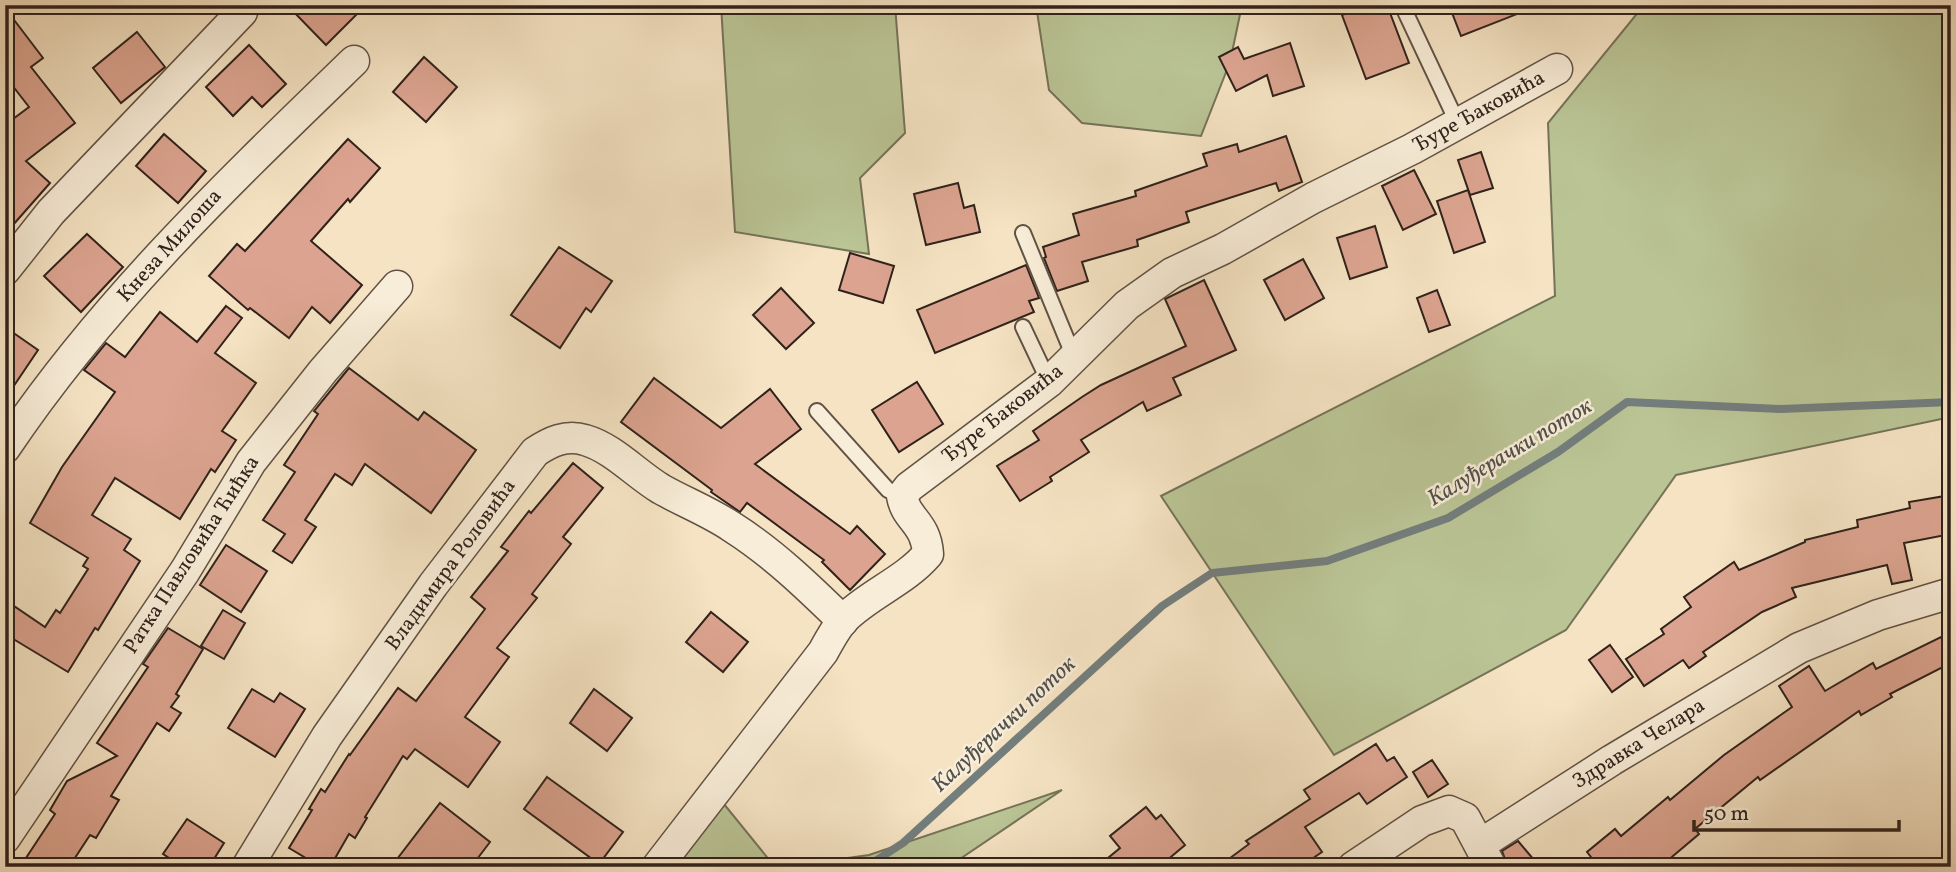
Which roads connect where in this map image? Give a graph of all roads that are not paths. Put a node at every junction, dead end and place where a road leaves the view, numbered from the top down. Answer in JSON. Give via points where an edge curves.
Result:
{"nodes":[{"id":1,"x":1402,"y":5,"type":"edge"},
{"id":2,"x":242,"y":12,"type":"dead end"},
{"id":3,"x":354,"y":61,"type":"dead end"},
{"id":4,"x":1556,"y":69,"type":"dead end"},
{"id":5,"x":1458,"y":124,"type":"junction"},
{"id":6,"x":1023,"y":233,"type":"dead end"},
{"id":7,"x":5,"y":270,"type":"edge"},
{"id":8,"x":397,"y":286,"type":"dead end"},
{"id":9,"x":1023,"y":327,"type":"dead end"},
{"id":10,"x":1074,"y":357,"type":"junction"},
{"id":11,"x":1049,"y":382,"type":"junction"},
{"id":12,"x":817,"y":411,"type":"dead end"},
{"id":13,"x":5,"y":448,"type":"edge"},
{"id":14,"x":902,"y":496,"type":"junction"},
{"id":15,"x":1951,"y":593,"type":"edge"},
{"id":16,"x":843,"y":621,"type":"junction"},
{"id":17,"x":5,"y":838,"type":"edge"},
{"id":18,"x":1486,"y":856,"type":"edge"},
{"id":19,"x":247,"y":867,"type":"edge"},
{"id":20,"x":657,"y":867,"type":"edge"},
{"id":21,"x":1353,"y":867,"type":"edge"}],
"edges":[{"from":1,"to":5,"type":"lane"},
{"from":2,"to":7,"type":"street","via":[[51,212]]},
{"from":3,"to":13,"type":"street","name":"Кнеза Милоша","via":[[223,187],[130,289],[35,403]]},
{"from":4,"to":5,"type":"street","name":"Ђуре Ђаковића"},
{"from":5,"to":10,"type":"street","name":"Ђуре Ђаковића","via":[[1172,273],[1127,305]]},
{"from":6,"to":10,"type":"lane"},
{"from":8,"to":17,"type":"street","name":"Ратка Павловића Ћићка","via":[[251,462],[185,571]]},
{"from":9,"to":11,"type":"lane"},
{"from":10,"to":11,"type":"street","name":"Ђуре Ђаковића"},
{"from":11,"to":14,"type":"street","name":"Ђуре Ђаковића"},
{"from":12,"to":14,"type":"lane","via":[[888,490]]},
{"from":14,"to":16,"type":"street","via":[[922,527],[928,554]]},
{"from":15,"to":18,"type":"street","name":"Здравка Челара","via":[[1867,619],[1799,648],[1612,760]]},
{"from":16,"to":19,"type":"street","name":"Владимира Роловића","via":[[732,526],[660,488],[601,447],[583,439],[549,443],[535,452],[433,585],[342,715]]},
{"from":16,"to":20,"type":"street"},
{"from":18,"to":21,"type":"street","name":"Здравка Челара","via":[[1465,818],[1449,811],[1422,821]]}]}
